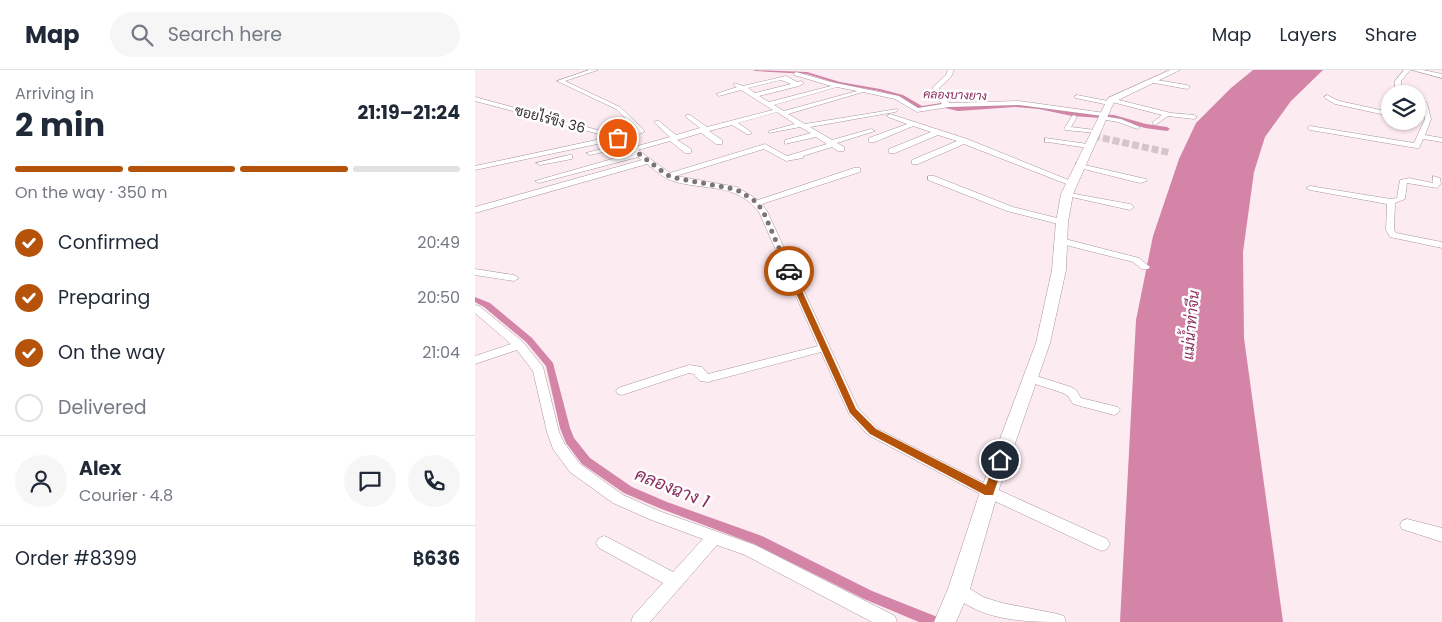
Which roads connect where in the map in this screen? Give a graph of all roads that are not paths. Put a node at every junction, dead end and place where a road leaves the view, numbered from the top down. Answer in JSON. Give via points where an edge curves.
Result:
{"nodes":[{"id":1,"x":595,"y":70,"type":"edge"},
{"id":2,"x":951,"y":70,"type":"edge"},
{"id":3,"x":1176,"y":70,"type":"edge"},
{"id":4,"x":1407,"y":70,"type":"edge"},
{"id":5,"x":1415,"y":70,"type":"edge"},
{"id":6,"x":796,"y":74,"type":"dead end"},
{"id":7,"x":1442,"y":76,"type":"edge"},
{"id":8,"x":760,"y":77,"type":"dead end"},
{"id":9,"x":769,"y":81,"type":"junction"},
{"id":10,"x":813,"y":81,"type":"dead end"},
{"id":11,"x":1151,"y":81,"type":"junction"},
{"id":12,"x":805,"y":83,"type":"junction"},
{"id":13,"x":797,"y":84,"type":"junction"},
{"id":14,"x":1142,"y":85,"type":"junction"},
{"id":15,"x":1398,"y":85,"type":"edge"},
{"id":16,"x":740,"y":86,"type":"junction"},
{"id":17,"x":834,"y":87,"type":"dead end"},
{"id":18,"x":1187,"y":87,"type":"dead end"},
{"id":19,"x":1165,"y":90,"type":"dead end"},
{"id":20,"x":818,"y":91,"type":"junction"},
{"id":21,"x":860,"y":92,"type":"dead end"},
{"id":22,"x":719,"y":94,"type":"dead end"},
{"id":23,"x":753,"y":94,"type":"junction"},
{"id":24,"x":883,"y":94,"type":"junction"},
{"id":25,"x":1077,"y":97,"type":"dead end"},
{"id":26,"x":1327,"y":97,"type":"dead end"},
{"id":27,"x":730,"y":98,"type":"dead end"},
{"id":28,"x":475,"y":99,"type":"edge"},
{"id":29,"x":1112,"y":100,"type":"junction"},
{"id":30,"x":835,"y":102,"type":"junction"},
{"id":31,"x":905,"y":102,"type":"junction"},
{"id":32,"x":769,"y":104,"type":"junction"},
{"id":33,"x":945,"y":106,"type":"junction"},
{"id":34,"x":873,"y":108,"type":"dead end"},
{"id":35,"x":1426,"y":108,"type":"edge"},
{"id":36,"x":743,"y":110,"type":"dead end"},
{"id":37,"x":781,"y":111,"type":"junction"},
{"id":38,"x":1170,"y":112,"type":"junction"},
{"id":39,"x":1381,"y":112,"type":"edge"},
{"id":40,"x":688,"y":116,"type":"dead end"},
{"id":41,"x":757,"y":116,"type":"junction"},
{"id":42,"x":1074,"y":117,"type":"dead end"},
{"id":43,"x":1194,"y":117,"type":"dead end"},
{"id":44,"x":848,"y":119,"type":"junction"},
{"id":45,"x":768,"y":120,"type":"dead end"},
{"id":46,"x":1100,"y":121,"type":"junction"},
{"id":47,"x":1426,"y":121,"type":"edge"},
{"id":48,"x":657,"y":122,"type":"dead end"},
{"id":49,"x":733,"y":122,"type":"junction"},
{"id":50,"x":1155,"y":123,"type":"dead end"},
{"id":51,"x":913,"y":124,"type":"junction"},
{"id":52,"x":775,"y":125,"type":"dead end"},
{"id":53,"x":803,"y":125,"type":"junction"},
{"id":54,"x":1137,"y":127,"type":"dead end"},
{"id":55,"x":1310,"y":128,"type":"dead end"},
{"id":56,"x":783,"y":129,"type":"junction"},
{"id":57,"x":1067,"y":129,"type":"junction"},
{"id":58,"x":704,"y":130,"type":"junction"},
{"id":59,"x":1422,"y":130,"type":"edge"},
{"id":60,"x":871,"y":131,"type":"dead end"},
{"id":61,"x":771,"y":132,"type":"dead end"},
{"id":62,"x":938,"y":132,"type":"junction"},
{"id":63,"x":749,"y":133,"type":"dead end"},
{"id":64,"x":816,"y":133,"type":"junction"},
{"id":65,"x":1420,"y":136,"type":"junction"},
{"id":66,"x":673,"y":138,"type":"junction"},
{"id":67,"x":872,"y":140,"type":"dead end"},
{"id":68,"x":1049,"y":140,"type":"dead end"},
{"id":69,"x":1442,"y":140,"type":"edge"},
{"id":70,"x":964,"y":141,"type":"junction"},
{"id":71,"x":1059,"y":141,"type":"junction"},
{"id":72,"x":719,"y":142,"type":"dead end"},
{"id":73,"x":788,"y":142,"type":"dead end"},
{"id":74,"x":833,"y":144,"type":"junction"},
{"id":75,"x":627,"y":145,"type":"junction"},
{"id":76,"x":739,"y":146,"type":"dead end"},
{"id":77,"x":1088,"y":146,"type":"junction"},
{"id":78,"x":841,"y":149,"type":"dead end"},
{"id":79,"x":688,"y":151,"type":"dead end"},
{"id":80,"x":747,"y":151,"type":"junction"},
{"id":81,"x":892,"y":151,"type":"dead end"},
{"id":82,"x":512,"y":160,"type":"junction"},
{"id":83,"x":649,"y":161,"type":"junction"},
{"id":84,"x":540,"y":162,"type":"dead end"},
{"id":85,"x":915,"y":162,"type":"dead end"},
{"id":86,"x":1079,"y":165,"type":"junction"},
{"id":87,"x":475,"y":168,"type":"edge"},
{"id":88,"x":515,"y":169,"type":"dead end"},
{"id":89,"x":857,"y":170,"type":"dead end"},
{"id":90,"x":669,"y":176,"type":"junction"},
{"id":91,"x":931,"y":178,"type":"dead end"},
{"id":92,"x":1436,"y":178,"type":"dead end"},
{"id":93,"x":539,"y":181,"type":"dead end"},
{"id":94,"x":1143,"y":181,"type":"dead end"},
{"id":95,"x":1310,"y":188,"type":"dead end"},
{"id":96,"x":1069,"y":189,"type":"junction"},
{"id":97,"x":1391,"y":202,"type":"junction"},
{"id":98,"x":757,"y":203,"type":"junction"},
{"id":99,"x":1131,"y":207,"type":"dead end"},
{"id":100,"x":475,"y":210,"type":"edge"},
{"id":101,"x":1062,"y":222,"type":"junction"},
{"id":102,"x":1061,"y":241,"type":"junction"},
{"id":103,"x":1442,"y":245,"type":"edge"},
{"id":104,"x":1145,"y":266,"type":"dead end"},
{"id":105,"x":475,"y":272,"type":"edge"},
{"id":106,"x":514,"y":278,"type":"dead end"},
{"id":107,"x":475,"y":308,"type":"edge"},
{"id":108,"x":519,"y":345,"type":"junction"},
{"id":109,"x":823,"y":348,"type":"junction"},
{"id":110,"x":475,"y":360,"type":"edge"},
{"id":111,"x":1030,"y":378,"type":"junction"},
{"id":112,"x":622,"y":390,"type":"dead end"},
{"id":113,"x":1114,"y":410,"type":"dead end"},
{"id":114,"x":989,"y":492,"type":"junction"},
{"id":115,"x":1407,"y":525,"type":"dead end"},
{"id":116,"x":1442,"y":535,"type":"edge"},
{"id":117,"x":714,"y":538,"type":"junction"},
{"id":118,"x":604,"y":543,"type":"dead end"},
{"id":119,"x":1102,"y":544,"type":"dead end"},
{"id":120,"x":675,"y":582,"type":"junction"},
{"id":121,"x":959,"y":589,"type":"junction"},
{"id":122,"x":946,"y":620,"type":"edge"},
{"id":123,"x":639,"y":622,"type":"edge"},
{"id":124,"x":889,"y":622,"type":"edge"},
{"id":125,"x":1058,"y":622,"type":"edge"}],
"edges":[{"from":1,"to":75,"type":"street","via":[[560,81],[618,108],[643,131]]},
{"from":2,"to":33,"type":"street","via":[[949,76],[936,86],[939,100]]},
{"from":3,"to":11,"type":"main road"},
{"from":4,"to":15,"type":"street"},
{"from":5,"to":7,"type":"street"},
{"from":6,"to":24,"type":"street"},
{"from":8,"to":9,"type":"street"},
{"from":9,"to":13,"type":"street","via":[[786,78]]},
{"from":9,"to":16,"type":"street"},
{"from":10,"to":12,"type":"street"},
{"from":11,"to":14,"type":"main road"},
{"from":11,"to":18,"type":"street"},
{"from":12,"to":13,"type":"street"},
{"from":12,"to":20,"type":"street"},
{"from":13,"to":23,"type":"street"},
{"from":14,"to":19,"type":"street"},
{"from":14,"to":29,"type":"main road"},
{"from":16,"to":22,"type":"street"},
{"from":16,"to":23,"type":"street"},
{"from":17,"to":20,"type":"street"},
{"from":20,"to":30,"type":"street"},
{"from":20,"to":32,"type":"street"},
{"from":21,"to":30,"type":"street"},
{"from":23,"to":27,"type":"street"},
{"from":23,"to":32,"type":"street"},
{"from":24,"to":30,"type":"street"},
{"from":24,"to":31,"type":"street"},
{"from":25,"to":29,"type":"street"},
{"from":26,"to":39,"type":"street","via":[[1337,103]]},
{"from":28,"to":75,"type":"street","name":"ซอยไร่ขิง 36"},
{"from":29,"to":38,"type":"street"},
{"from":29,"to":46,"type":"main road"},
{"from":30,"to":37,"type":"street"},
{"from":31,"to":33,"type":"street","via":[[917,110]]},
{"from":31,"to":34,"type":"street"},
{"from":32,"to":37,"type":"street"},
{"from":33,"to":46,"type":"street","via":[[1019,104]]},
{"from":35,"to":47,"type":"street"},
{"from":36,"to":41,"type":"street"},
{"from":37,"to":41,"type":"street"},
{"from":37,"to":53,"type":"street"},
{"from":38,"to":43,"type":"street"},
{"from":38,"to":50,"type":"street"},
{"from":40,"to":58,"type":"street"},
{"from":41,"to":45,"type":"street"},
{"from":41,"to":49,"type":"street"},
{"from":42,"to":57,"type":"street"},
{"from":44,"to":51,"type":"street","via":[[892,113]]},
{"from":44,"to":53,"type":"street"},
{"from":44,"to":64,"type":"street","via":[[848,123]]},
{"from":46,"to":54,"type":"street","via":[[1119,120]]},
{"from":46,"to":57,"type":"street"},
{"from":46,"to":77,"type":"main road"},
{"from":48,"to":66,"type":"street"},
{"from":49,"to":58,"type":"street"},
{"from":49,"to":63,"type":"street"},
{"from":51,"to":62,"type":"street"},
{"from":51,"to":67,"type":"street"},
{"from":52,"to":56,"type":"street"},
{"from":53,"to":56,"type":"street"},
{"from":53,"to":64,"type":"street"},
{"from":55,"to":65,"type":"street","via":[[1413,146],[1418,145]]},
{"from":56,"to":61,"type":"street"},
{"from":57,"to":71,"type":"street"},
{"from":58,"to":66,"type":"street"},
{"from":58,"to":72,"type":"street"},
{"from":59,"to":65,"type":"street"},
{"from":60,"to":74,"type":"street"},
{"from":62,"to":70,"type":"street"},
{"from":62,"to":81,"type":"street"},
{"from":64,"to":73,"type":"street"},
{"from":64,"to":74,"type":"street"},
{"from":65,"to":69,"type":"street"},
{"from":66,"to":75,"type":"street"},
{"from":66,"to":79,"type":"street"},
{"from":68,"to":71,"type":"street"},
{"from":70,"to":85,"type":"street"},
{"from":70,"to":96,"type":"street"},
{"from":71,"to":77,"type":"street"},
{"from":74,"to":78,"type":"street"},
{"from":74,"to":80,"type":"street","via":[[786,159],[765,146]]},
{"from":75,"to":82,"type":"street"},
{"from":75,"to":83,"type":"street","name":"ซอยไร่ขิง 36"},
{"from":75,"to":84,"type":"street"},
{"from":75,"to":93,"type":"street"},
{"from":76,"to":80,"type":"street"},
{"from":77,"to":86,"type":"main road"},
{"from":80,"to":90,"type":"street"},
{"from":82,"to":87,"type":"street"},
{"from":82,"to":88,"type":"street"},
{"from":83,"to":90,"type":"street","name":"ซอยไร่ขิง 36"},
{"from":83,"to":100,"type":"street"},
{"from":86,"to":94,"type":"street"},
{"from":86,"to":96,"type":"main road"},
{"from":89,"to":98,"type":"street"},
{"from":90,"to":98,"type":"street","name":"ซอยไร่ขิง 36","via":[[734,189]]},
{"from":91,"to":101,"type":"street","via":[[1010,209]]},
{"from":92,"to":97,"type":"street","via":[[1437,185],[1434,186],[1403,182],[1401,200]]},
{"from":95,"to":97,"type":"street"},
{"from":96,"to":99,"type":"street"},
{"from":96,"to":101,"type":"main road"},
{"from":97,"to":103,"type":"street","via":[[1393,234]]},
{"from":98,"to":109,"type":"street","name":"ซอยไร่ขิง 36"},
{"from":101,"to":102,"type":"main road"},
{"from":102,"to":104,"type":"street","via":[[1136,260]]},
{"from":102,"to":111,"type":"main road","via":[[1051,314]]},
{"from":105,"to":106,"type":"street"},
{"from":107,"to":108,"type":"street"},
{"from":108,"to":110,"type":"street"},
{"from":108,"to":117,"type":"street","via":[[539,370],[553,432],[558,445],[575,468],[618,499]]},
{"from":109,"to":112,"type":"street","via":[[709,378],[689,369]]},
{"from":109,"to":114,"type":"street","name":"ซอยไร่ขิง 36","via":[[853,411],[873,432]]},
{"from":111,"to":113,"type":"street","via":[[1067,390],[1077,401]]},
{"from":111,"to":114,"type":"main road"},
{"from":114,"to":119,"type":"street","name":"ซอยไร่ขิง 36"},
{"from":114,"to":121,"type":"main road"},
{"from":115,"to":116,"type":"street"},
{"from":117,"to":120,"type":"street"},
{"from":117,"to":124,"type":"street","via":[[750,550]]},
{"from":118,"to":120,"type":"street"},
{"from":120,"to":123,"type":"street"},
{"from":121,"to":122,"type":"main road"},
{"from":121,"to":125,"type":"street","via":[[977,603]]}]}
